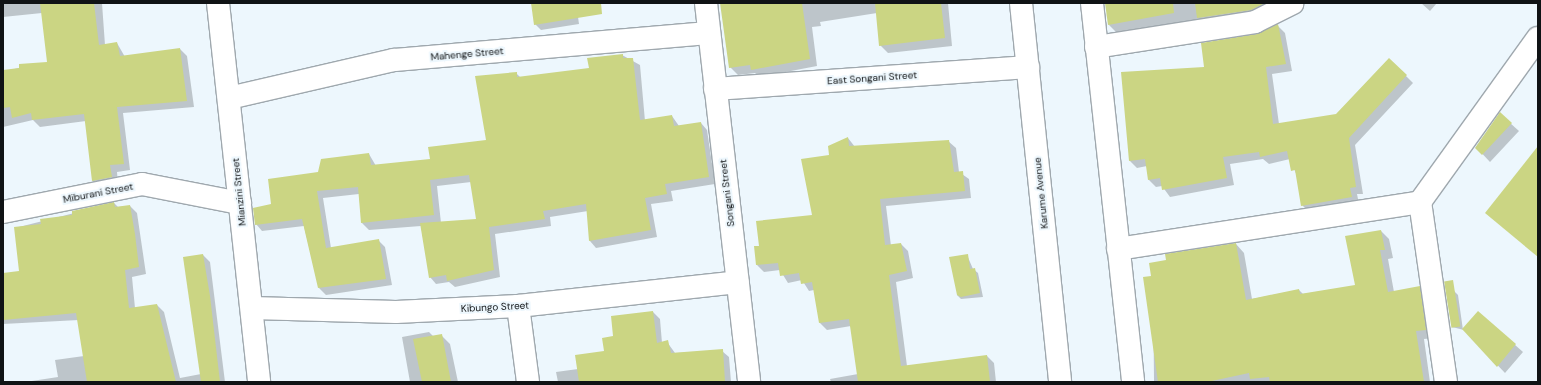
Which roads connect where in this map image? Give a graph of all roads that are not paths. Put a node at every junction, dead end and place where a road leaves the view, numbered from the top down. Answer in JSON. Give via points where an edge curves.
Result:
{"nodes":[{"id":1,"x":218,"y":3,"type":"edge"},
{"id":2,"x":706,"y":3,"type":"edge"},
{"id":3,"x":1021,"y":3,"type":"edge"},
{"id":4,"x":1092,"y":3,"type":"edge"},
{"id":5,"x":1293,"y":3,"type":"edge"},
{"id":6,"x":709,"y":33,"type":"junction"},
{"id":7,"x":1538,"y":38,"type":"edge"},
{"id":8,"x":1096,"y":47,"type":"junction"},
{"id":9,"x":1028,"y":67,"type":"junction"},
{"id":10,"x":715,"y":89,"type":"junction"},
{"id":11,"x":229,"y":98,"type":"junction"},
{"id":12,"x":1420,"y":202,"type":"junction"},
{"id":13,"x":240,"y":204,"type":"junction"},
{"id":14,"x":3,"y":212,"type":"edge"},
{"id":15,"x":1118,"y":249,"type":"junction"},
{"id":16,"x":738,"y":282,"type":"junction"},
{"id":17,"x":518,"y":306,"type":"junction"},
{"id":18,"x":252,"y":308,"type":"junction"},
{"id":19,"x":258,"y":382,"type":"edge"},
{"id":20,"x":528,"y":382,"type":"edge"},
{"id":21,"x":750,"y":382,"type":"edge"},
{"id":22,"x":1060,"y":382,"type":"edge"},
{"id":23,"x":1133,"y":382,"type":"edge"},
{"id":24,"x":1446,"y":382,"type":"edge"}],
"edges":[{"from":1,"to":11,"type":"street","name":"Mianzini Street"},
{"from":2,"to":6,"type":"street","name":"Songani Street"},
{"from":3,"to":9,"type":"street","name":"Karume Avenue"},
{"from":4,"to":8,"type":"street"},
{"from":5,"to":8,"type":"street","via":[[1255,22]]},
{"from":6,"to":10,"type":"street","name":"Songani Street"},
{"from":6,"to":11,"type":"street","name":"Mahenge Street","via":[[394,60]]},
{"from":7,"to":12,"type":"street"},
{"from":8,"to":15,"type":"street"},
{"from":9,"to":10,"type":"street","name":"East Songani Street"},
{"from":9,"to":22,"type":"street","name":"Karume Avenue"},
{"from":10,"to":16,"type":"street","name":"Songani Street"},
{"from":11,"to":13,"type":"street","name":"Mianzini Street"},
{"from":12,"to":15,"type":"street"},
{"from":12,"to":24,"type":"street"},
{"from":13,"to":14,"type":"street","name":"Miburani Street","via":[[142,184]]},
{"from":13,"to":18,"type":"street","name":"Mianzini Street"},
{"from":15,"to":23,"type":"street"},
{"from":16,"to":17,"type":"street","name":"Kibungo Street"},
{"from":16,"to":21,"type":"street","name":"Songani Street"},
{"from":17,"to":18,"type":"street","name":"Kibungo Street","via":[[396,312]]},
{"from":17,"to":20,"type":"street"},
{"from":18,"to":19,"type":"street","name":"Mianzini Street"}]}
